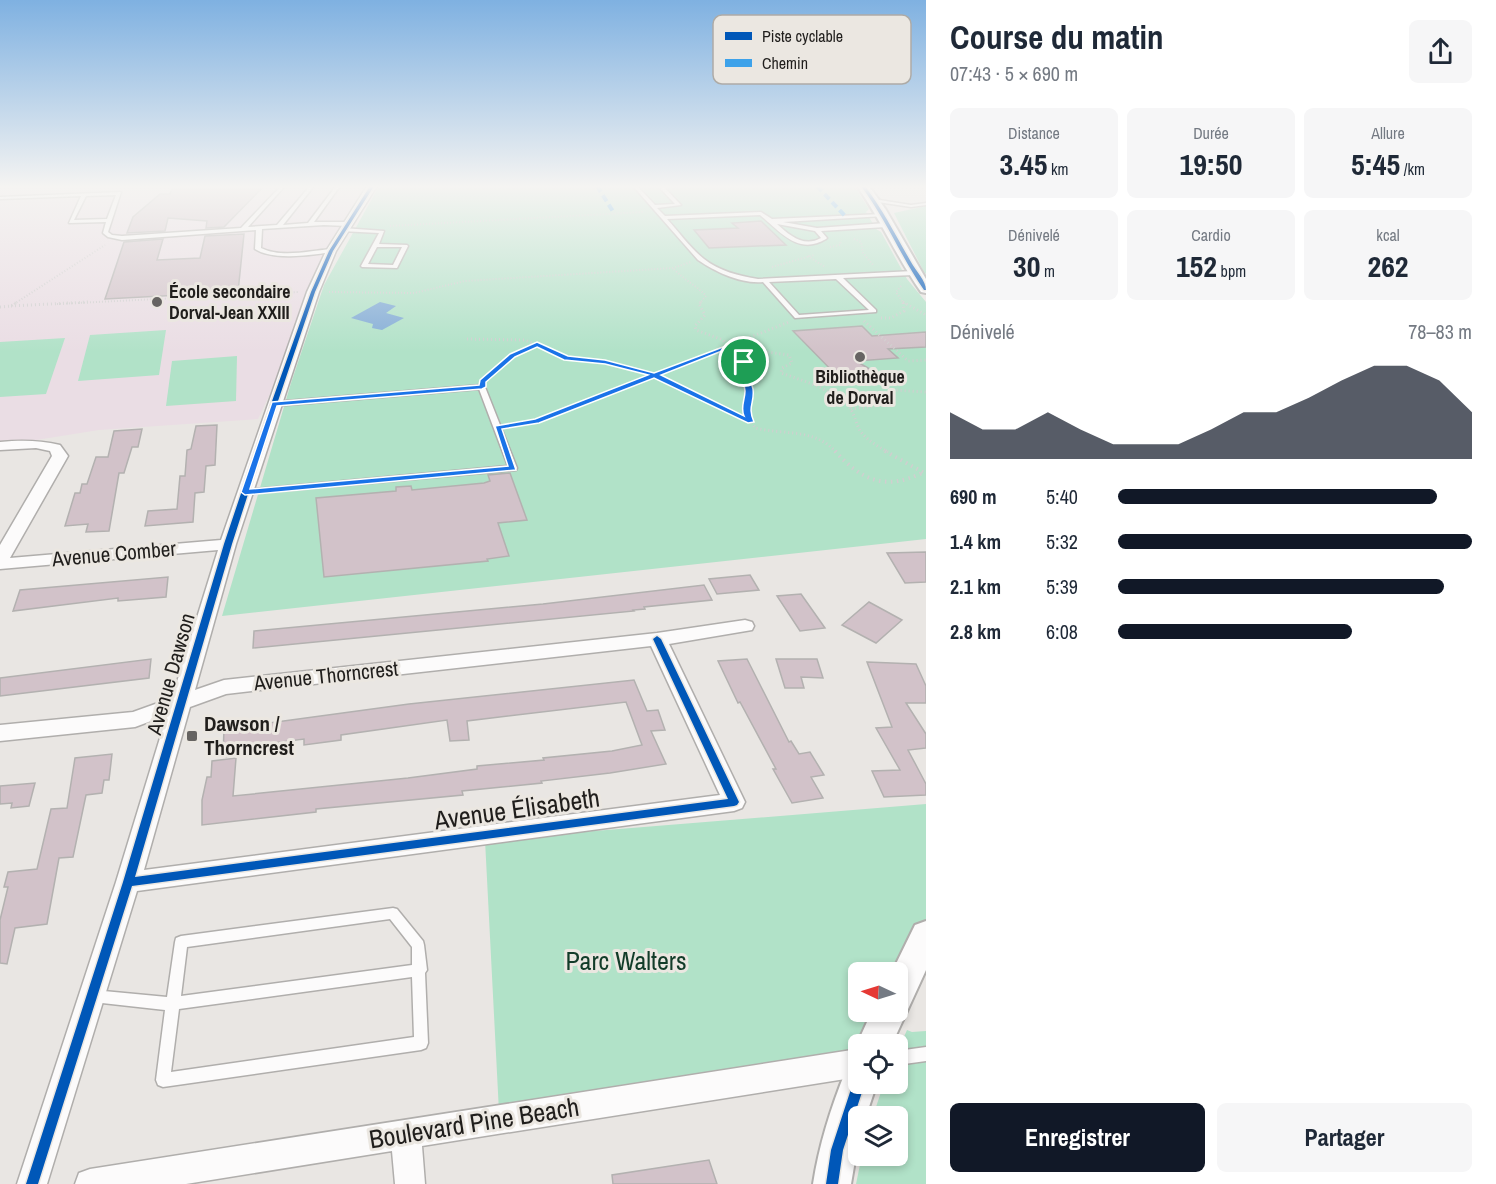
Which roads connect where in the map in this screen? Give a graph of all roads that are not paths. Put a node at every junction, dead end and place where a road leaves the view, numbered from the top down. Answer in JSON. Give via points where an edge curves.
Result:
{"nodes":[{"id":1,"x":258,"y":241,"type":"edge"},
{"id":2,"x":337,"y":241,"type":"edge"},
{"id":3,"x":377,"y":241,"type":"edge"},
{"id":4,"x":684,"y":241,"type":"edge"},
{"id":5,"x":799,"y":241,"type":"edge"},
{"id":6,"x":819,"y":241,"type":"edge"},
{"id":7,"x":897,"y":241,"type":"edge"},
{"id":8,"x":375,"y":245,"type":"junction"},
{"id":9,"x":331,"y":251,"type":"junction"},
{"id":10,"x":919,"y":276,"type":"edge"},
{"id":11,"x":838,"y":277,"type":"junction"},
{"id":12,"x":765,"y":281,"type":"junction"},
{"id":13,"x":926,"y":289,"type":"edge"},
{"id":14,"x":274,"y":404,"type":"junction"},
{"id":15,"x":0,"y":446,"type":"edge"},
{"id":16,"x":245,"y":492,"type":"junction"},
{"id":17,"x":228,"y":544,"type":"junction"},
{"id":18,"x":0,"y":562,"type":"edge"},
{"id":19,"x":745,"y":626,"type":"dead end"},
{"id":20,"x":657,"y":639,"type":"junction"},
{"id":21,"x":183,"y":702,"type":"junction"},
{"id":22,"x":0,"y":733,"type":"edge"},
{"id":23,"x":128,"y":882,"type":"junction"},
{"id":24,"x":926,"y":935,"type":"edge"},
{"id":25,"x":420,"y":970,"type":"junction"},
{"id":26,"x":908,"y":973,"type":"edge"},
{"id":27,"x":91,"y":996,"type":"junction"},
{"id":28,"x":171,"y":1004,"type":"junction"},
{"id":29,"x":926,"y":1054,"type":"edge"},
{"id":30,"x":908,"y":1056,"type":"edge"},
{"id":31,"x":848,"y":1066,"type":"edge"},
{"id":32,"x":855,"y":1094,"type":"edge"},
{"id":33,"x":406,"y":1134,"type":"junction"},
{"id":34,"x":32,"y":1184,"type":"edge"},
{"id":35,"x":90,"y":1184,"type":"edge"},
{"id":36,"x":410,"y":1184,"type":"edge"},
{"id":37,"x":832,"y":1184,"type":"edge"}],
"edges":[{"from":1,"to":9,"type":"lane","via":[[261,252],[274,254]]},
{"from":2,"to":9,"type":"street","name":"Avenue Dawson"},
{"from":3,"to":8,"type":"lane"},
{"from":4,"to":12,"type":"lane","via":[[712,268]]},
{"from":5,"to":6,"type":"lane"},
{"from":7,"to":10,"type":"street"},
{"from":8,"to":8,"type":"lane","via":[[364,266],[395,267],[405,246]]},
{"from":9,"to":14,"type":"street","name":"Avenue Dawson"},
{"from":10,"to":11,"type":"lane"},
{"from":10,"to":13,"type":"street"},
{"from":11,"to":12,"type":"lane"},
{"from":11,"to":12,"type":"lane","via":[[874,311],[797,316]]},
{"from":14,"to":16,"type":"street","name":"Avenue Dawson"},
{"from":14,"to":16,"type":"lane","via":[[482,387],[513,468]]},
{"from":15,"to":18,"type":"street","via":[[36,444],[55,448],[60,456]]},
{"from":16,"to":17,"type":"street","name":"Avenue Dawson"},
{"from":17,"to":18,"type":"street","name":"Avenue Comber"},
{"from":17,"to":21,"type":"street","name":"Avenue Dawson"},
{"from":19,"to":20,"type":"street","name":"Avenue Thorncrest"},
{"from":20,"to":21,"type":"street","name":"Avenue Thorncrest","via":[[224,687]]},
{"from":20,"to":23,"type":"street","name":"Avenue Élisabeth","via":[[734,802]]},
{"from":21,"to":22,"type":"street","name":"Avenue Thorncrest","via":[[135,719]]},
{"from":21,"to":23,"type":"street","name":"Avenue Dawson"},
{"from":23,"to":27,"type":"street","name":"Avenue Dawson"},
{"from":24,"to":26,"type":"street"},
{"from":25,"to":28,"type":"lane"},
{"from":25,"to":28,"type":"lane","via":[[418,945],[393,913],[370,916],[181,942]]},
{"from":25,"to":28,"type":"lane","via":[[421,1043],[163,1080]]},
{"from":27,"to":28,"type":"lane"},
{"from":27,"to":34,"type":"street","name":"Avenue Dawson"},
{"from":29,"to":30,"type":"lane"},
{"from":31,"to":33,"type":"street","name":"Boulevard Pine Beach"},
{"from":32,"to":37,"type":"street","via":[[837,1150]]},
{"from":33,"to":35,"type":"street","name":"Boulevard Pine Beach"},
{"from":33,"to":36,"type":"street"}]}
